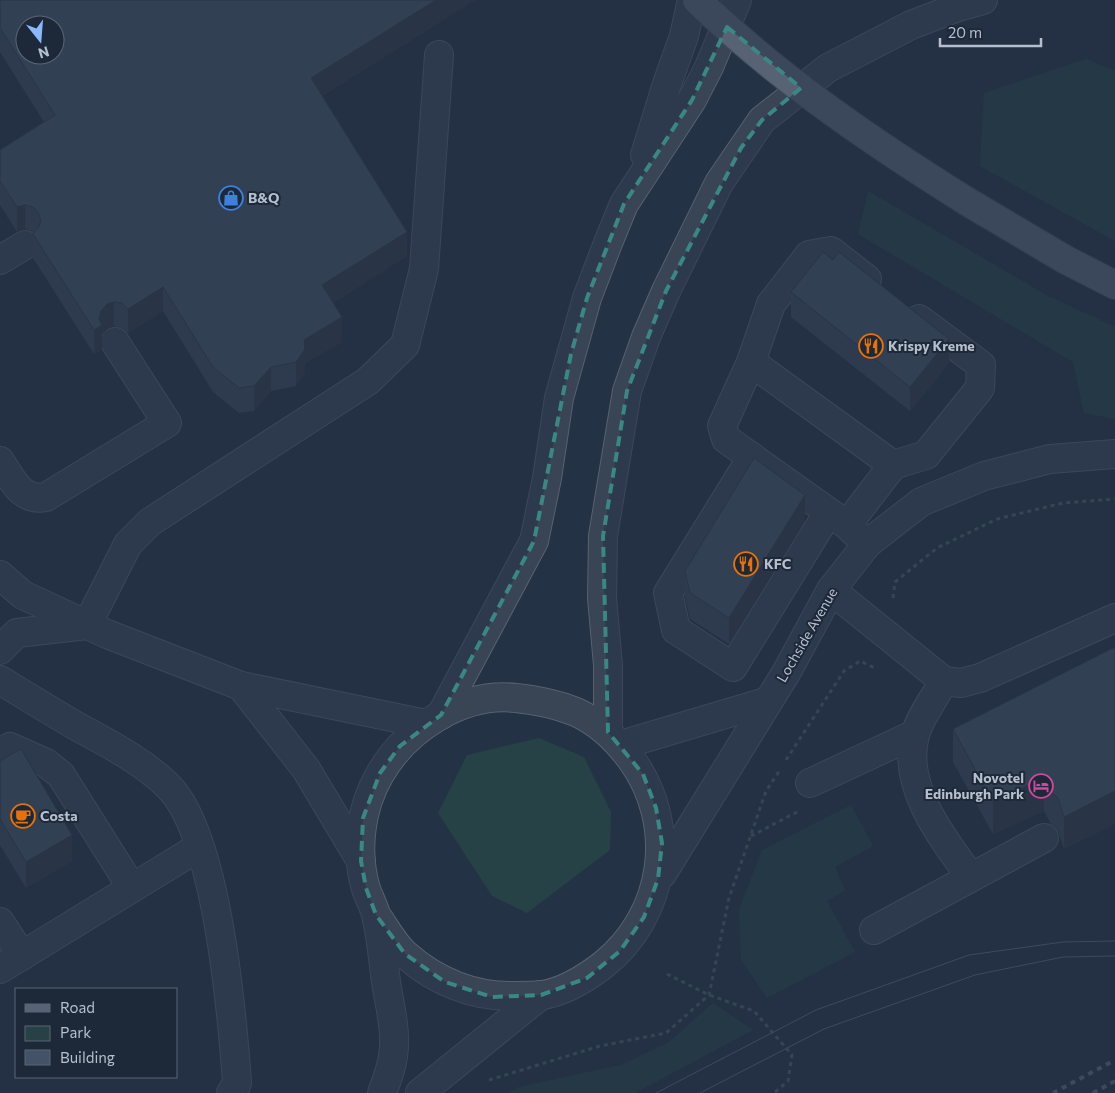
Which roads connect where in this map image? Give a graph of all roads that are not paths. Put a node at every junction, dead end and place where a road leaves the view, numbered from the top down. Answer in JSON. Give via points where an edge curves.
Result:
{"nodes":[{"id":1,"x":692,"y":0,"type":"edge"},
{"id":2,"x":696,"y":0,"type":"edge"},
{"id":3,"x":738,"y":0,"type":"edge"},
{"id":4,"x":983,"y":0,"type":"edge"},
{"id":5,"x":439,"y":55,"type":"dead end"},
{"id":6,"x":624,"y":204,"type":"junction"},
{"id":7,"x":25,"y":245,"type":"dead end"},
{"id":8,"x":0,"y":260,"type":"edge"},
{"id":9,"x":1115,"y":284,"type":"edge"},
{"id":10,"x":115,"y":342,"type":"dead end"},
{"id":11,"x":750,"y":362,"type":"junction"},
{"id":12,"x":726,"y":439,"type":"junction"},
{"id":13,"x":1115,"y":454,"type":"edge"},
{"id":14,"x":752,"y":457,"type":"junction"},
{"id":15,"x":0,"y":461,"type":"edge"},
{"id":16,"x":893,"y":465,"type":"junction"},
{"id":17,"x":729,"y":494,"type":"junction"},
{"id":18,"x":837,"y":519,"type":"junction"},
{"id":19,"x":867,"y":544,"type":"junction"},
{"id":20,"x":0,"y":575,"type":"edge"},
{"id":21,"x":831,"y":590,"type":"junction"},
{"id":22,"x":1115,"y":618,"type":"edge"},
{"id":23,"x":87,"y":625,"type":"junction"},
{"id":24,"x":0,"y":650,"type":"edge"},
{"id":25,"x":0,"y":680,"type":"edge"},
{"id":26,"x":944,"y":680,"type":"junction"},
{"id":27,"x":241,"y":686,"type":"junction"},
{"id":28,"x":766,"y":702,"type":"junction"},
{"id":29,"x":433,"y":719,"type":"junction"},
{"id":30,"x":915,"y":734,"type":"junction"},
{"id":31,"x":615,"y":739,"type":"junction"},
{"id":32,"x":0,"y":754,"type":"edge"},
{"id":33,"x":810,"y":783,"type":"road end"},
{"id":34,"x":1044,"y":838,"type":"dead end"},
{"id":35,"x":199,"y":846,"type":"junction"},
{"id":36,"x":361,"y":861,"type":"junction"},
{"id":37,"x":971,"y":877,"type":"junction"},
{"id":38,"x":658,"y":879,"type":"junction"},
{"id":39,"x":132,"y":888,"type":"junction"},
{"id":40,"x":376,"y":914,"type":"junction"},
{"id":41,"x":0,"y":922,"type":"edge"},
{"id":42,"x":874,"y":930,"type":"dead end"},
{"id":43,"x":11,"y":963,"type":"edge"},
{"id":44,"x":541,"y":995,"type":"junction"},
{"id":45,"x":231,"y":1093,"type":"edge"},
{"id":46,"x":382,"y":1093,"type":"edge"},
{"id":47,"x":420,"y":1093,"type":"edge"}],
"edges":[{"from":1,"to":6,"type":"street","via":[[684,36],[647,150]]},
{"from":2,"to":9,"type":"main road","bridge":true,"via":[[776,69],[906,164],[1066,260]]},
{"from":3,"to":6,"type":"street","via":[[710,67],[692,100]]},
{"from":4,"to":31,"type":"street","via":[[911,25],[828,68],[762,120],[719,183],[666,291],[626,391],[603,536],[602,598]]},
{"from":5,"to":23,"type":"street","via":[[424,269],[405,345],[368,381],[150,522],[128,544]]},
{"from":6,"to":29,"type":"street","via":[[587,298],[571,354],[534,541]]},
{"from":7,"to":8,"type":"street"},
{"from":10,"to":15,"type":"street","via":[[167,423],[46,497],[32,498],[24,494]]},
{"from":11,"to":12,"type":"street","via":[[722,426]]},
{"from":11,"to":16,"type":"street"},
{"from":11,"to":16,"type":"street","via":[[771,304],[809,255],[830,251],[981,365],[980,388],[926,455]]},
{"from":12,"to":14,"type":"street"},
{"from":12,"to":17,"type":"street","via":[[724,449]]},
{"from":13,"to":19,"type":"street","name":"Lochside Avenue","via":[[1050,459],[984,476],[921,502]]},
{"from":14,"to":17,"type":"street"},
{"from":14,"to":18,"type":"street"},
{"from":16,"to":18,"type":"street"},
{"from":17,"to":18,"type":"street","via":[[668,593],[676,630],[733,667]]},
{"from":18,"to":19,"type":"street"},
{"from":19,"to":21,"type":"street","name":"Lochside Avenue"},
{"from":20,"to":23,"type":"street","via":[[23,595]]},
{"from":21,"to":26,"type":"street"},
{"from":21,"to":28,"type":"street","name":"Lochside Avenue","via":[[786,673]]},
{"from":22,"to":26,"type":"street","via":[[980,678],[961,683]]},
{"from":23,"to":24,"type":"street","via":[[17,633]]},
{"from":23,"to":27,"type":"street"},
{"from":25,"to":35,"type":"street","via":[[132,757],[168,786],[190,819]]},
{"from":26,"to":30,"type":"street"},
{"from":27,"to":29,"type":"street"},
{"from":27,"to":36,"type":"street","via":[[306,769]]},
{"from":28,"to":31,"type":"street"},
{"from":28,"to":38,"type":"street","name":"Lochside Avenue"},
{"from":29,"to":31,"type":"street","via":[[474,702],[509,697],[545,701],[578,713]]},
{"from":29,"to":36,"type":"street","via":[[400,746],[380,774],[363,818]]},
{"from":30,"to":33,"type":"street"},
{"from":30,"to":37,"type":"street","via":[[913,774],[941,834]]},
{"from":31,"to":38,"type":"street","via":[[643,774],[656,808],[662,843]]},
{"from":32,"to":39,"type":"street","via":[[10,747],[46,763],[61,774]]},
{"from":34,"to":37,"type":"street"},
{"from":35,"to":39,"type":"street"},
{"from":35,"to":45,"type":"street","via":[[206,866],[231,1002],[238,1082]]},
{"from":36,"to":40,"type":"street","via":[[366,888]]},
{"from":37,"to":42,"type":"street"},
{"from":38,"to":44,"type":"street","via":[[644,917],[620,951],[587,978]]},
{"from":39,"to":43,"type":"street"},
{"from":40,"to":44,"type":"street","via":[[404,954],[445,982],[492,996]]},
{"from":40,"to":46,"type":"street","via":[[395,1041]]},
{"from":41,"to":43,"type":"street"},
{"from":44,"to":47,"type":"street"}]}
